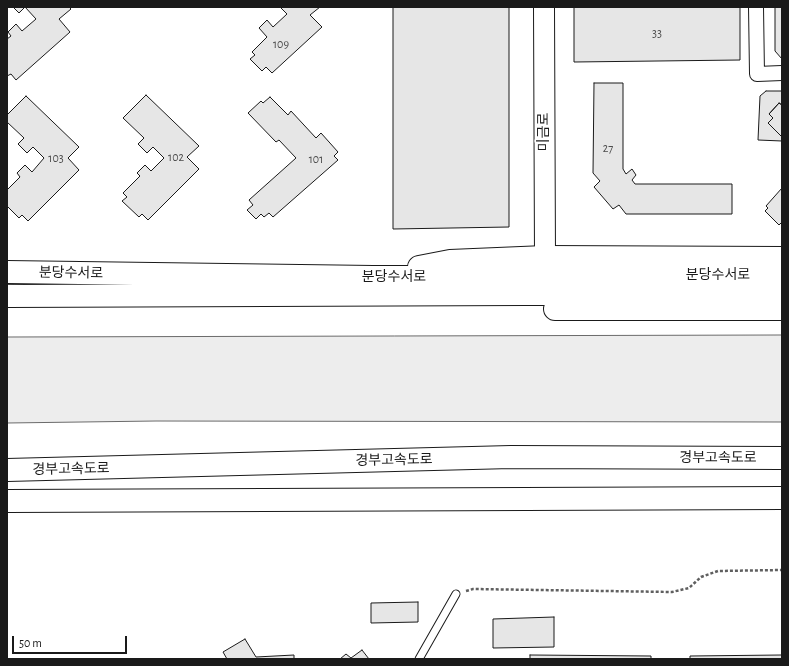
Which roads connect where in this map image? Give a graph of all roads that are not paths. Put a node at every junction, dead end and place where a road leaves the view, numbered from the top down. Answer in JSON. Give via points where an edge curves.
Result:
{"nodes":[{"id":1,"x":544,"y":7,"type":"edge"},
{"id":2,"x":756,"y":7,"type":"edge"},
{"id":3,"x":782,"y":74,"type":"edge"},
{"id":4,"x":545,"y":257,"type":"junction"},
{"id":5,"x":782,"y":258,"type":"edge"},
{"id":6,"x":7,"y":272,"type":"edge"},
{"id":7,"x":782,"y":275,"type":"edge"},
{"id":8,"x":585,"y":285,"type":"junction"},
{"id":9,"x":373,"y":286,"type":"junction"},
{"id":10,"x":782,"y":293,"type":"edge"},
{"id":11,"x":7,"y":296,"type":"edge"},
{"id":12,"x":782,"y":309,"type":"edge"},
{"id":13,"x":782,"y":458,"type":"edge"},
{"id":14,"x":7,"y":470,"type":"edge"},
{"id":15,"x":782,"y":498,"type":"edge"},
{"id":16,"x":7,"y":501,"type":"edge"},
{"id":17,"x":456,"y":594,"type":"road end"},
{"id":18,"x":418,"y":659,"type":"edge"}],
"edges":[{"from":1,"to":4,"type":"main road","name":"미금로"},
{"from":2,"to":3,"type":"street","via":[[757,74]]},
{"from":4,"to":5,"type":"highway"},
{"from":4,"to":9,"type":"highway","via":[[450,261]]},
{"from":6,"to":9,"type":"highway","name":"분당수서로"},
{"from":7,"to":8,"type":"highway","name":"분당수서로"},
{"from":8,"to":9,"type":"highway","name":"분당수서로"},
{"from":8,"to":10,"type":"highway","name":"분당수서로"},
{"from":9,"to":11,"type":"highway","name":"분당수서로"},
{"from":9,"to":12,"type":"highway","via":[[448,309]]},
{"from":13,"to":14,"type":"highway","name":"경부고속도로","via":[[511,458]]},
{"from":15,"to":16,"type":"highway"},
{"from":17,"to":18,"type":"lane"}]}
